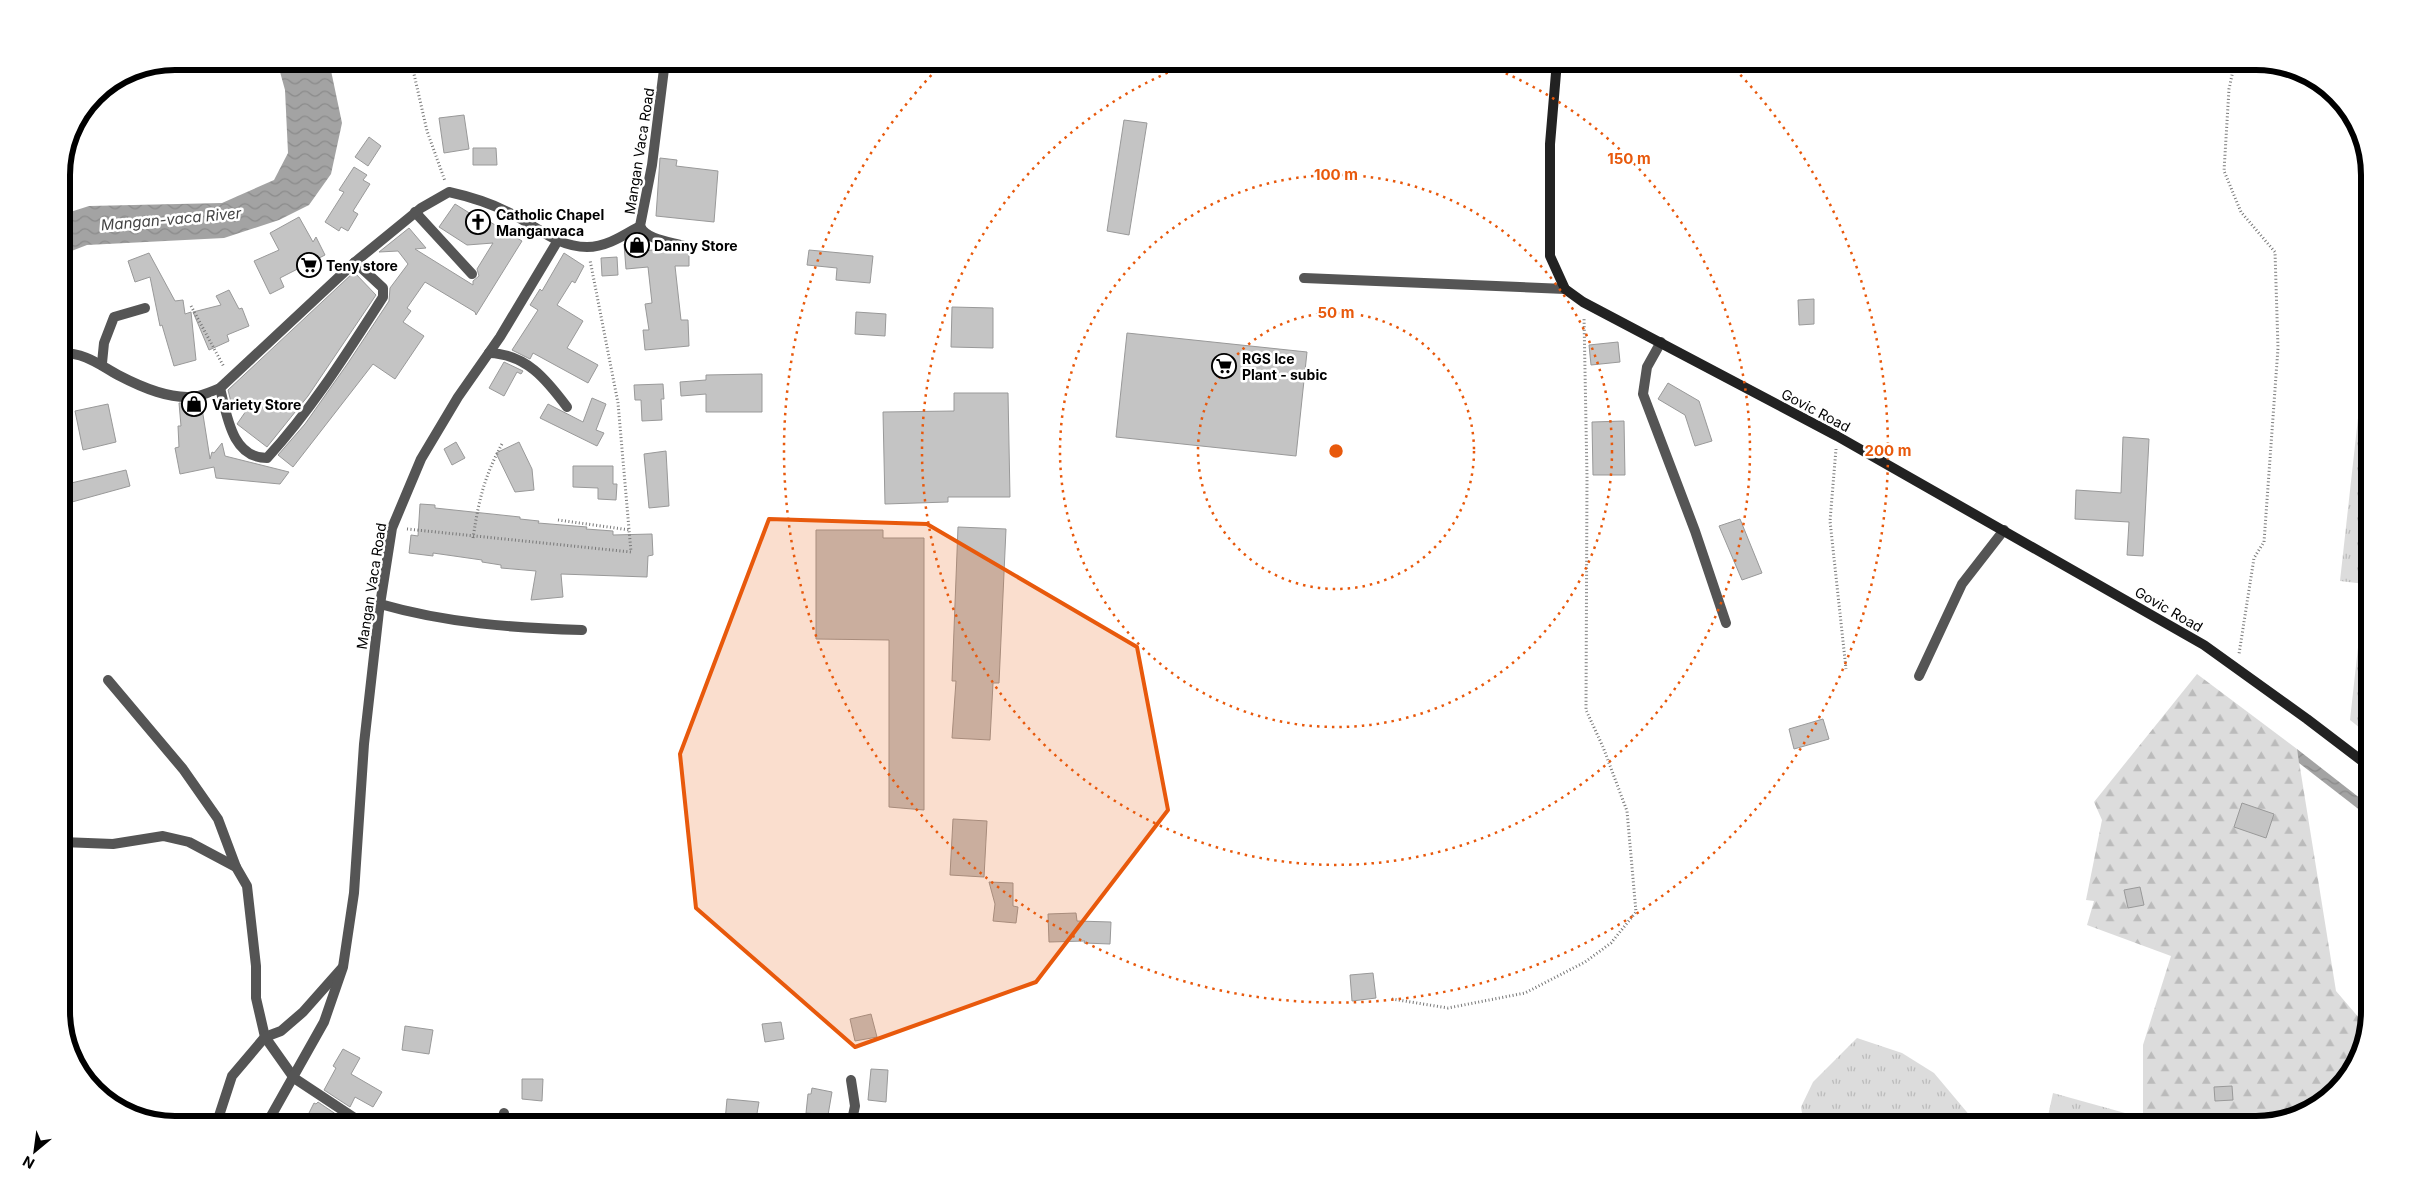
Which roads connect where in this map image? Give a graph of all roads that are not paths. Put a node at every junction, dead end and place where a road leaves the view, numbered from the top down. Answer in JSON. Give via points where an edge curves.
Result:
{"nodes":[{"id":1,"x":665,"y":70,"type":"edge"},
{"id":2,"x":1556,"y":70,"type":"edge"},
{"id":3,"x":415,"y":212,"type":"junction"},
{"id":4,"x":640,"y":226,"type":"junction"},
{"id":5,"x":557,"y":242,"type":"junction"},
{"id":6,"x":684,"y":246,"type":"dead end"},
{"id":7,"x":355,"y":262,"type":"junction"},
{"id":8,"x":472,"y":274,"type":"dead end"},
{"id":9,"x":1304,"y":278,"type":"dead end"},
{"id":10,"x":1565,"y":289,"type":"junction"},
{"id":11,"x":145,"y":308,"type":"dead end"},
{"id":12,"x":1661,"y":342,"type":"junction"},
{"id":13,"x":70,"y":353,"type":"edge"},
{"id":14,"x":489,"y":353,"type":"junction"},
{"id":15,"x":102,"y":363,"type":"junction"},
{"id":16,"x":220,"y":388,"type":"junction"},
{"id":17,"x":567,"y":407,"type":"dead end"},
{"id":18,"x":2004,"y":530,"type":"junction"},
{"id":19,"x":380,"y":604,"type":"junction"},
{"id":20,"x":1726,"y":623,"type":"dead end"},
{"id":21,"x":582,"y":630,"type":"dead end"},
{"id":22,"x":1919,"y":676,"type":"dead end"},
{"id":23,"x":108,"y":680,"type":"dead end"},
{"id":24,"x":2361,"y":760,"type":"edge"},
{"id":25,"x":70,"y":842,"type":"edge"},
{"id":26,"x":236,"y":867,"type":"junction"},
{"id":27,"x":343,"y":967,"type":"junction"},
{"id":28,"x":265,"y":1037,"type":"junction"},
{"id":29,"x":294,"y":1078,"type":"junction"},
{"id":30,"x":851,"y":1080,"type":"dead end"},
{"id":31,"x":504,"y":1112,"type":"dead end"},
{"id":32,"x":219,"y":1116,"type":"edge"},
{"id":33,"x":271,"y":1116,"type":"edge"},
{"id":34,"x":351,"y":1116,"type":"edge"},
{"id":35,"x":503,"y":1116,"type":"edge"},
{"id":36,"x":852,"y":1116,"type":"edge"}],
"edges":[{"from":1,"to":4,"type":"street","name":"Mangan Vaca Road"},
{"from":2,"to":10,"type":"main road","name":"Govic Road","via":[[1550,144],[1550,256]]},
{"from":3,"to":5,"type":"street","via":[[449,192],[476,198],[515,216]]},
{"from":3,"to":7,"type":"street"},
{"from":3,"to":8,"type":"street"},
{"from":4,"to":5,"type":"street","name":"Mangan Vaca Road","via":[[616,241],[588,247]]},
{"from":4,"to":6,"type":"street","via":[[645,233]]},
{"from":5,"to":14,"type":"street","name":"Mangan Vaca Road"},
{"from":7,"to":16,"type":"street"},
{"from":7,"to":16,"type":"street","via":[[383,288],[383,297],[328,382],[267,458],[256,458],[239,444],[230,429]]},
{"from":9,"to":10,"type":"street"},
{"from":10,"to":12,"type":"main road","name":"Govic Road","via":[[1583,302]]},
{"from":11,"to":15,"type":"street","via":[[114,317],[104,343]]},
{"from":12,"to":18,"type":"main road","name":"Govic Road"},
{"from":12,"to":20,"type":"street","via":[[1647,367],[1642,394],[1695,531]]},
{"from":13,"to":15,"type":"street"},
{"from":14,"to":17,"type":"street","via":[[504,353],[526,364],[546,378]]},
{"from":14,"to":19,"type":"street","name":"Mangan Vaca Road","via":[[421,459],[392,528]]},
{"from":15,"to":16,"type":"street","via":[[117,374],[163,394],[197,396]]},
{"from":18,"to":22,"type":"street","via":[[1962,584]]},
{"from":18,"to":24,"type":"main road","name":"Govic Road","via":[[2204,645]]},
{"from":19,"to":21,"type":"street","via":[[420,615],[505,628]]},
{"from":19,"to":27,"type":"street","name":"Mangan Vaca Road","via":[[364,744],[354,893]]},
{"from":23,"to":26,"type":"street","via":[[184,769],[218,819]]},
{"from":25,"to":26,"type":"street","via":[[113,844],[163,836],[189,842]]},
{"from":26,"to":28,"type":"street","via":[[247,886],[256,966],[256,998]]},
{"from":27,"to":28,"type":"street","via":[[304,1012],[281,1031]]},
{"from":27,"to":29,"type":"street","name":"Mangan Vaca Road","via":[[324,1022]]},
{"from":28,"to":29,"type":"street"},
{"from":28,"to":32,"type":"street","via":[[232,1076]]},
{"from":29,"to":33,"type":"street","name":"Mangan Vaca Road"},
{"from":29,"to":34,"type":"street"},
{"from":30,"to":36,"type":"street"},
{"from":31,"to":35,"type":"street"}]}
